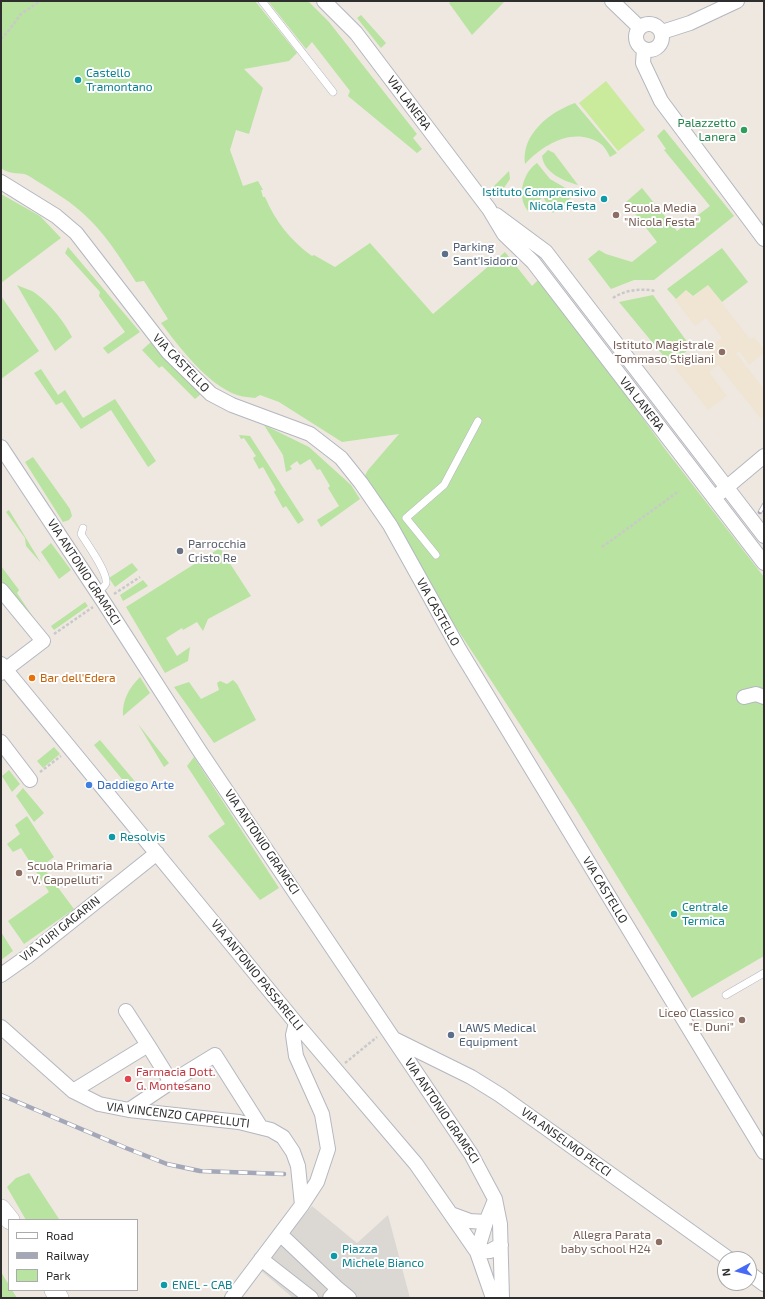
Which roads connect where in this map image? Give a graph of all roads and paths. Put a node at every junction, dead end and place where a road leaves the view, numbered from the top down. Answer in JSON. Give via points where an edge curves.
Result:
{"nodes":[{"id":1,"x":40,"y":1,"type":"edge"},
{"id":2,"x":262,"y":1,"type":"edge"},
{"id":3,"x":324,"y":1,"type":"edge"},
{"id":4,"x":612,"y":1,"type":"edge"},
{"id":5,"x":737,"y":1,"type":"edge"},
{"id":6,"x":639,"y":27,"type":"junction"},
{"id":7,"x":662,"y":32,"type":"junction"},
{"id":8,"x":1,"y":39,"type":"edge"},
{"id":9,"x":644,"y":49,"type":"junction"},
{"id":10,"x":333,"y":92,"type":"dead end"},
{"id":11,"x":1,"y":182,"type":"edge"},
{"id":12,"x":489,"y":209,"type":"junction"},
{"id":13,"x":764,"y":239,"type":"edge"},
{"id":14,"x":655,"y":291,"type":"dead end"},
{"id":15,"x":613,"y":298,"type":"dead end"},
{"id":16,"x":478,"y":421,"type":"dead end"},
{"id":17,"x":1,"y":447,"type":"edge"},
{"id":18,"x":764,"y":456,"type":"edge"},
{"id":19,"x":727,"y":487,"type":"junction"},
{"id":20,"x":678,"y":490,"type":"dead end"},
{"id":21,"x":714,"y":498,"type":"junction"},
{"id":22,"x":83,"y":528,"type":"dead end"},
{"id":23,"x":764,"y":535,"type":"edge"},
{"id":24,"x":602,"y":547,"type":"dead end"},
{"id":25,"x":436,"y":555,"type":"dead end"},
{"id":26,"x":764,"y":563,"type":"edge"},
{"id":27,"x":140,"y":577,"type":"dead end"},
{"id":28,"x":1,"y":590,"type":"edge"},
{"id":29,"x":118,"y":591,"type":"dead end"},
{"id":30,"x":97,"y":592,"type":"junction"},
{"id":31,"x":90,"y":609,"type":"dead end"},
{"id":32,"x":43,"y":642,"type":"junction"},
{"id":33,"x":2,"y":669,"type":"edge"},
{"id":34,"x":744,"y":697,"type":"dead end"},
{"id":35,"x":764,"y":697,"type":"edge"},
{"id":36,"x":1,"y":742,"type":"edge"},
{"id":37,"x":70,"y":748,"type":"junction"},
{"id":38,"x":30,"y":780,"type":"joint"},
{"id":39,"x":157,"y":852,"type":"junction"},
{"id":40,"x":764,"y":973,"type":"edge"},
{"id":41,"x":1,"y":975,"type":"edge"},
{"id":42,"x":726,"y":995,"type":"dead end"},
{"id":43,"x":126,"y":1011,"type":"dead end"},
{"id":44,"x":296,"y":1023,"type":"junction"},
{"id":45,"x":1,"y":1027,"type":"edge"},
{"id":46,"x":391,"y":1034,"type":"junction"},
{"id":47,"x":148,"y":1045,"type":"junction"},
{"id":48,"x":337,"y":1069,"type":"junction"},
{"id":49,"x":172,"y":1082,"type":"junction"},
{"id":50,"x":73,"y":1091,"type":"junction"},
{"id":51,"x":129,"y":1110,"type":"junction"},
{"id":52,"x":260,"y":1126,"type":"junction"},
{"id":53,"x":764,"y":1152,"type":"edge"},
{"id":54,"x":495,"y":1199,"type":"junction"},
{"id":55,"x":302,"y":1205,"type":"junction"},
{"id":56,"x":1,"y":1209,"type":"edge"},
{"id":57,"x":451,"y":1214,"type":"junction"},
{"id":58,"x":9,"y":1219,"type":"edge"},
{"id":59,"x":486,"y":1222,"type":"junction"},
{"id":60,"x":280,"y":1234,"type":"junction"},
{"id":61,"x":501,"y":1245,"type":"junction"},
{"id":62,"x":718,"y":1251,"type":"edge"},
{"id":63,"x":477,"y":1252,"type":"junction"},
{"id":64,"x":261,"y":1260,"type":"junction"},
{"id":65,"x":334,"y":1293,"type":"edge"},
{"id":66,"x":232,"y":1298,"type":"edge"},
{"id":67,"x":311,"y":1298,"type":"edge"},
{"id":68,"x":349,"y":1298,"type":"edge"},
{"id":69,"x":493,"y":1298,"type":"edge"},
{"id":70,"x":502,"y":1298,"type":"edge"}],
"edges":[{"from":1,"to":8,"type":"path","via":[[21,14]]},
{"from":2,"to":10,"type":"lane"},
{"from":3,"to":12,"type":"street","name":"VIA LANERA","via":[[356,33]]},
{"from":4,"to":6,"type":"street"},
{"from":5,"to":7,"type":"street","via":[[690,23]]},
{"from":6,"to":7,"type":"street","via":[[652,23]]},
{"from":6,"to":9,"type":"street","via":[[636,39]]},
{"from":7,"to":9,"type":"street","via":[[660,45],[652,50]]},
{"from":9,"to":13,"type":"street","via":[[643,63],[661,100]]},
{"from":11,"to":53,"type":"street","name":"VIA CASTELLO","via":[[56,216],[76,233],[168,352],[211,394],[232,405],[310,434],[341,458],[357,478],[390,525],[459,649]]},
{"from":12,"to":19,"type":"street","name":"VIA LANERA","via":[[546,252]]},
{"from":12,"to":21,"type":"street","name":"VIA LANERA","via":[[504,234],[533,262]]},
{"from":14,"to":15,"type":"path","via":[[629,291]]},
{"from":16,"to":25,"type":"lane","via":[[444,485],[406,518]]},
{"from":17,"to":30,"type":"street","name":"VIA ANTONIO GRAMSCI"},
{"from":18,"to":19,"type":"street"},
{"from":19,"to":21,"type":"street"},
{"from":19,"to":23,"type":"street","name":"VIA LANERA"},
{"from":20,"to":24,"type":"path"},
{"from":21,"to":26,"type":"street","name":"VIA LANERA"},
{"from":22,"to":30,"type":"lane","via":[[81,534],[105,573],[106,583]]},
{"from":27,"to":29,"type":"path"},
{"from":28,"to":32,"type":"street"},
{"from":30,"to":46,"type":"street","name":"VIA ANTONIO GRAMSCI","via":[[199,750]]},
{"from":31,"to":32,"type":"path"},
{"from":32,"to":33,"type":"street"},
{"from":33,"to":37,"type":"street","name":"VIA ANTONIO PASSARELLI"},
{"from":34,"to":35,"type":"street","via":[[756,694]]},
{"from":36,"to":38,"type":"street"},
{"from":37,"to":38,"type":"path"},
{"from":37,"to":39,"type":"street","name":"VIA ANTONIO PASSARELLI"},
{"from":39,"to":41,"type":"street","name":"VIA YURI GAGARIN"},
{"from":39,"to":44,"type":"street","name":"VIA ANTONIO PASSARELLI"},
{"from":40,"to":42,"type":"lane"},
{"from":43,"to":47,"type":"street"},
{"from":44,"to":48,"type":"street","name":"VIA ANTONIO PASSARELLI"},
{"from":44,"to":55,"type":"street","via":[[293,1035],[296,1056],[322,1114],[328,1144],[317,1182]]},
{"from":45,"to":50,"type":"street","name":"VIA VINCENZO CAPPELLUTI"},
{"from":46,"to":48,"type":"path"},
{"from":46,"to":54,"type":"street","name":"VIA ANTONIO GRAMSCI","via":[[471,1154]]},
{"from":46,"to":62,"type":"street","name":"VIA ANSELMO PECCI","via":[[500,1095]]},
{"from":47,"to":49,"type":"street"},
{"from":47,"to":50,"type":"street"},
{"from":48,"to":57,"type":"street","name":"VIA ANTONIO PASSARELLI","via":[[416,1164]]},
{"from":49,"to":51,"type":"street"},
{"from":49,"to":52,"type":"street","via":[[215,1055]]},
{"from":50,"to":51,"type":"street","name":"VIA VINCENZO CAPPELLUTI","via":[[99,1104]]},
{"from":51,"to":52,"type":"street","name":"VIA VINCENZO CAPPELLUTI"},
{"from":52,"to":55,"type":"street","name":"VIA VINCENZO CAPPELLUTI","via":[[283,1137],[293,1152],[298,1166]]},
{"from":54,"to":59,"type":"street"},
{"from":54,"to":61,"type":"street","name":"VIA ANTONIO GRAMSCI"},
{"from":55,"to":60,"type":"street"},
{"from":56,"to":58,"type":"main road"},
{"from":57,"to":59,"type":"street","via":[[470,1221]]},
{"from":57,"to":63,"type":"street","name":"VIA ANTONIO PASSARELLI"},
{"from":59,"to":63,"type":"street"},
{"from":60,"to":64,"type":"street"},
{"from":60,"to":65,"type":"street"},
{"from":61,"to":63,"type":"street"},
{"from":61,"to":70,"type":"street","name":"VIA ANTONIO GRAMSCI"},
{"from":63,"to":69,"type":"street","name":"VIA ANTONIO PASSARELLI"},
{"from":64,"to":66,"type":"street"},
{"from":64,"to":67,"type":"street"},
{"from":65,"to":68,"type":"street"}]}
